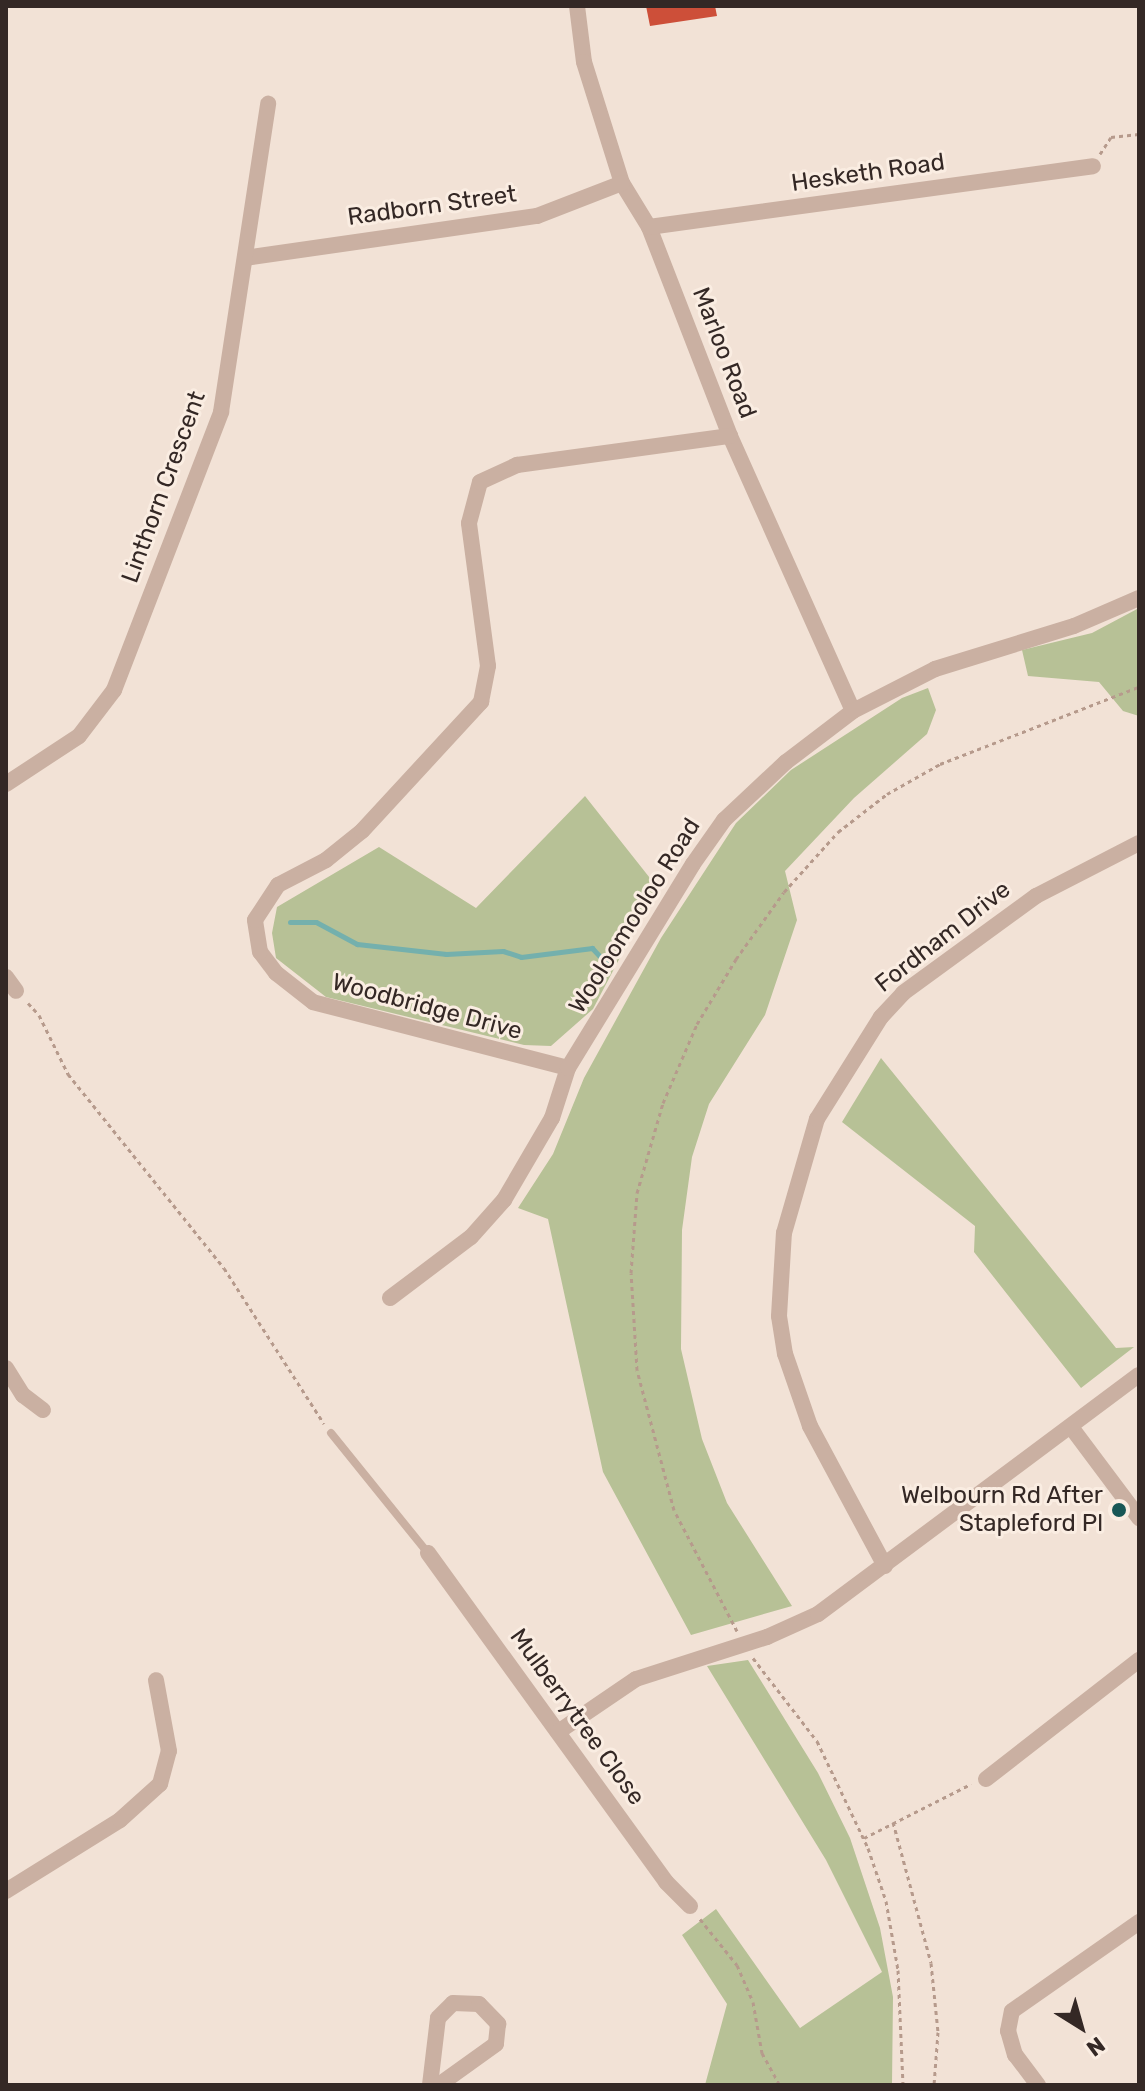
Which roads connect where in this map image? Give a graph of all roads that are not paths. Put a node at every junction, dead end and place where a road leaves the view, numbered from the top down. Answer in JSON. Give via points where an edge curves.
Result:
{"nodes":[{"id":1,"x":577,"y":6,"type":"edge"},
{"id":2,"x":268,"y":104,"type":"dead end"},
{"id":3,"x":1093,"y":166,"type":"road end"},
{"id":4,"x":622,"y":183,"type":"junction"},
{"id":5,"x":649,"y":227,"type":"junction"},
{"id":6,"x":245,"y":258,"type":"junction"},
{"id":7,"x":730,"y":436,"type":"junction"},
{"id":8,"x":1139,"y":598,"type":"edge"},
{"id":9,"x":853,"y":711,"type":"junction"},
{"id":10,"x":6,"y":784,"type":"edge"},
{"id":11,"x":1139,"y":843,"type":"edge"},
{"id":12,"x":568,"y":1068,"type":"junction"},
{"id":13,"x":390,"y":1298,"type":"dead end"},
{"id":14,"x":6,"y":1368,"type":"edge"},
{"id":15,"x":1139,"y":1375,"type":"edge"},
{"id":16,"x":43,"y":1410,"type":"dead end"},
{"id":17,"x":1071,"y":1427,"type":"junction"},
{"id":18,"x":331,"y":1433,"type":"road end"},
{"id":19,"x":1139,"y":1518,"type":"edge"},
{"id":20,"x":428,"y":1553,"type":"joint"},
{"id":21,"x":885,"y":1566,"type":"junction"},
{"id":22,"x":1139,"y":1660,"type":"edge"},
{"id":23,"x":156,"y":1680,"type":"dead end"},
{"id":24,"x":558,"y":1732,"type":"junction"},
{"id":25,"x":986,"y":1779,"type":"road end"},
{"id":26,"x":6,"y":1891,"type":"edge"},
{"id":27,"x":690,"y":1906,"type":"road end"},
{"id":28,"x":1139,"y":1922,"type":"edge"},
{"id":29,"x":430,"y":2085,"type":"edge"},
{"id":30,"x":439,"y":2085,"type":"edge"},
{"id":31,"x":1038,"y":2085,"type":"edge"}],
"edges":[{"from":1,"to":4,"type":"street","name":"Marloo Road","via":[[584,62]]},
{"from":2,"to":6,"type":"street","name":"Linthorn Crescent"},
{"from":3,"to":5,"type":"street","name":"Hesketh Road"},
{"from":4,"to":5,"type":"street","name":"Marloo Road"},
{"from":4,"to":6,"type":"street","name":"Radborn Street","via":[[537,216]]},
{"from":5,"to":7,"type":"street","name":"Marloo Road"},
{"from":6,"to":10,"type":"street","name":"Linthorn Crescent","via":[[221,412],[114,690],[79,736]]},
{"from":7,"to":9,"type":"street","name":"Marloo Road"},
{"from":7,"to":12,"type":"street","name":"Woodbridge Drive","via":[[517,465],[480,482],[469,523],[488,666],[481,702],[362,831],[326,860],[278,885],[255,920],[260,952],[295,991],[313,1002]]},
{"from":8,"to":9,"type":"street","name":"Wooloomooloo Road","via":[[1074,626],[935,669]]},
{"from":9,"to":12,"type":"street","name":"Wooloomooloo Road","via":[[786,762],[724,820]]},
{"from":11,"to":21,"type":"street","name":"Fordham Drive","via":[[1036,896],[903,993],[881,1017],[817,1119],[784,1233],[779,1316],[785,1354],[810,1426]]},
{"from":12,"to":13,"type":"street","name":"Wooloomooloo Road","via":[[552,1118],[504,1200],[471,1237]]},
{"from":14,"to":16,"type":"street","via":[[23,1395]]},
{"from":15,"to":17,"type":"street"},
{"from":17,"to":19,"type":"street"},
{"from":17,"to":21,"type":"street"},
{"from":18,"to":20,"type":"lane"},
{"from":20,"to":24,"type":"street","name":"Mulberrytree Close"},
{"from":21,"to":24,"type":"street","via":[[795,1627],[658,1668],[614,1690]]},
{"from":22,"to":25,"type":"street"},
{"from":23,"to":26,"type":"street","via":[[169,1751],[160,1784],[120,1820]]},
{"from":24,"to":27,"type":"street","name":"Mulberrytree Close","via":[[666,1882]]},
{"from":28,"to":31,"type":"street","via":[[1012,2011],[1008,2031],[1015,2055]]},
{"from":29,"to":30,"type":"street","via":[[438,2018],[453,2003],[479,2004],[498,2024],[496,2044]]}]}
